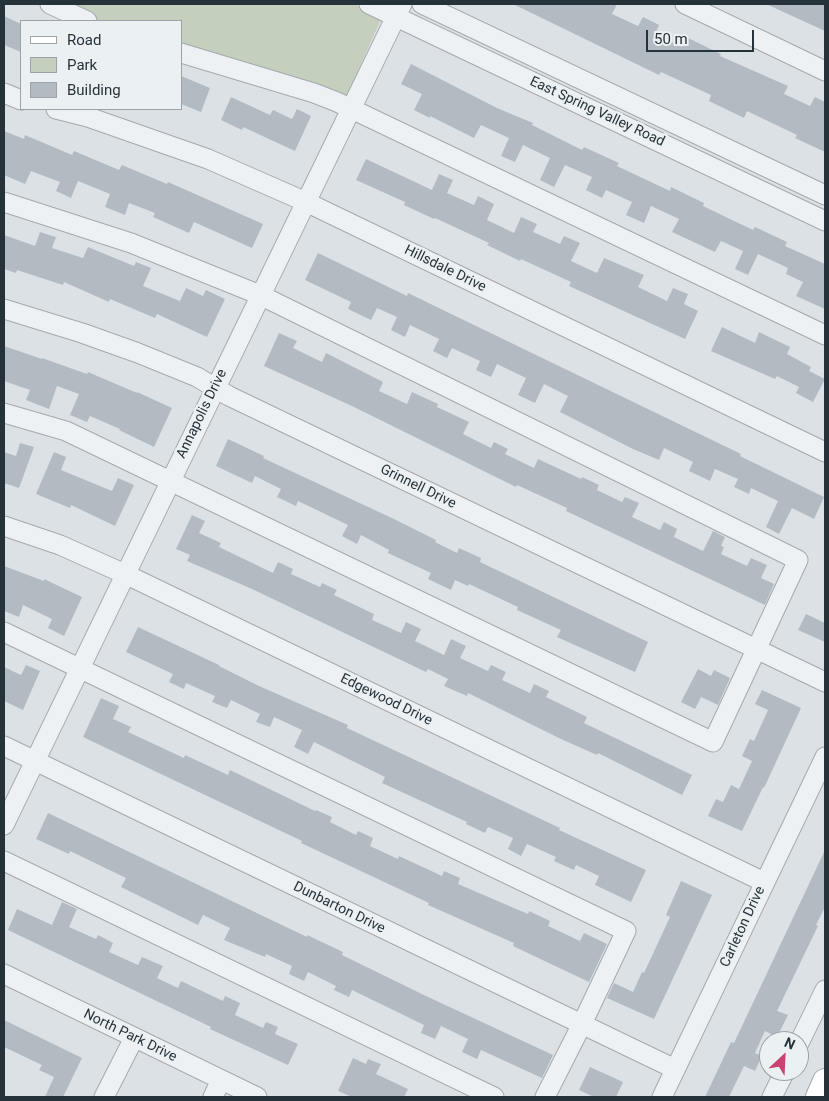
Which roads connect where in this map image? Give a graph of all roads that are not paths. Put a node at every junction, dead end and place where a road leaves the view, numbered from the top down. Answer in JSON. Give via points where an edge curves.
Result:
{"nodes":[{"id":1,"x":50,"y":4,"type":"edge"},
{"id":2,"x":369,"y":4,"type":"edge"},
{"id":3,"x":422,"y":4,"type":"edge"},
{"id":4,"x":685,"y":4,"type":"edge"},
{"id":5,"x":399,"y":10,"type":"edge"},
{"id":6,"x":85,"y":20,"type":"edge"},
{"id":7,"x":182,"y":53,"type":"edge"},
{"id":8,"x":825,"y":71,"type":"edge"},
{"id":9,"x":4,"y":93,"type":"edge"},
{"id":10,"x":20,"y":100,"type":"edge"},
{"id":11,"x":350,"y":109,"type":"junction"},
{"id":12,"x":60,"y":110,"type":"edge"},
{"id":13,"x":825,"y":195,"type":"edge"},
{"id":14,"x":4,"y":202,"type":"edge"},
{"id":15,"x":306,"y":202,"type":"junction"},
{"id":16,"x":825,"y":221,"type":"edge"},
{"id":17,"x":260,"y":295,"type":"junction"},
{"id":18,"x":4,"y":309,"type":"edge"},
{"id":19,"x":825,"y":335,"type":"edge"},
{"id":20,"x":215,"y":387,"type":"junction"},
{"id":21,"x":4,"y":413,"type":"edge"},
{"id":22,"x":825,"y":452,"type":"edge"},
{"id":23,"x":170,"y":482,"type":"junction"},
{"id":24,"x":4,"y":526,"type":"edge"},
{"id":25,"x":125,"y":574,"type":"junction"},
{"id":26,"x":4,"y":632,"type":"edge"},
{"id":27,"x":757,"y":649,"type":"junction"},
{"id":28,"x":80,"y":668,"type":"junction"},
{"id":29,"x":825,"y":682,"type":"edge"},
{"id":30,"x":4,"y":746,"type":"edge"},
{"id":31,"x":825,"y":757,"type":"edge"},
{"id":32,"x":35,"y":761,"type":"junction"},
{"id":33,"x":818,"y":791,"type":"edge"},
{"id":34,"x":4,"y":825,"type":"edge"},
{"id":35,"x":4,"y":861,"type":"edge"},
{"id":36,"x":764,"y":882,"type":"junction"},
{"id":37,"x":4,"y":974,"type":"edge"},
{"id":38,"x":825,"y":990,"type":"edge"},
{"id":39,"x":582,"y":1024,"type":"junction"},
{"id":40,"x":805,"y":1031,"type":"edge"},
{"id":41,"x":134,"y":1038,"type":"junction"},
{"id":42,"x":675,"y":1069,"type":"junction"},
{"id":43,"x":221,"y":1080,"type":"junction"},
{"id":44,"x":780,"y":1081,"type":"edge"},
{"id":45,"x":825,"y":1081,"type":"edge"},
{"id":46,"x":104,"y":1097,"type":"edge"},
{"id":47,"x":213,"y":1097,"type":"edge"},
{"id":48,"x":257,"y":1097,"type":"edge"},
{"id":49,"x":494,"y":1097,"type":"edge"},
{"id":50,"x":545,"y":1097,"type":"edge"},
{"id":51,"x":662,"y":1097,"type":"edge"},
{"id":52,"x":772,"y":1097,"type":"edge"},
{"id":53,"x":818,"y":1097,"type":"edge"}],
"edges":[{"from":1,"to":6,"type":"street"},
{"from":2,"to":5,"type":"street","name":"East Spring Valley Road"},
{"from":3,"to":13,"type":"street","name":"East Spring Valley Road"},
{"from":4,"to":8,"type":"street"},
{"from":5,"to":11,"type":"street","name":"Annapolis Drive"},
{"from":5,"to":16,"type":"street","name":"East Spring Valley Road"},
{"from":7,"to":11,"type":"street","via":[[314,93]]},
{"from":9,"to":10,"type":"street"},
{"from":11,"to":15,"type":"street","name":"Annapolis Drive"},
{"from":11,"to":19,"type":"street"},
{"from":12,"to":15,"type":"street","name":"Hillsdale Drive","via":[[208,159]]},
{"from":14,"to":17,"type":"street","via":[[131,243]]},
{"from":15,"to":17,"type":"street","name":"Annapolis Drive"},
{"from":15,"to":22,"type":"street","name":"Hillsdale Drive"},
{"from":17,"to":20,"type":"street","name":"Annapolis Drive"},
{"from":17,"to":27,"type":"street","via":[[798,560]]},
{"from":18,"to":20,"type":"street","name":"Grinnell Drive","via":[[138,353]]},
{"from":20,"to":23,"type":"street","name":"Annapolis Drive"},
{"from":20,"to":27,"type":"street","name":"Grinnell Drive"},
{"from":21,"to":23,"type":"street","via":[[66,431]]},
{"from":23,"to":25,"type":"street","name":"Annapolis Drive"},
{"from":23,"to":27,"type":"street","via":[[713,742]]},
{"from":24,"to":25,"type":"street","name":"Edgewood Drive","via":[[60,545]]},
{"from":25,"to":28,"type":"street","name":"Annapolis Drive"},
{"from":25,"to":36,"type":"street","name":"Edgewood Drive"},
{"from":26,"to":28,"type":"street"},
{"from":27,"to":29,"type":"street","name":"Grinnell Drive"},
{"from":28,"to":32,"type":"street","name":"Annapolis Drive"},
{"from":28,"to":39,"type":"street","via":[[626,931]]},
{"from":30,"to":32,"type":"street","name":"Dunbarton Drive"},
{"from":31,"to":33,"type":"street","name":"Carleton Drive"},
{"from":32,"to":34,"type":"street","name":"Annapolis Drive"},
{"from":32,"to":39,"type":"street","name":"Dunbarton Drive"},
{"from":33,"to":36,"type":"street","name":"Carleton Drive"},
{"from":35,"to":49,"type":"street"},
{"from":36,"to":42,"type":"street","name":"Carleton Drive"},
{"from":37,"to":41,"type":"street","name":"North Park Drive"},
{"from":38,"to":40,"type":"street"},
{"from":39,"to":42,"type":"street","name":"Dunbarton Drive"},
{"from":39,"to":50,"type":"street"},
{"from":41,"to":43,"type":"street","name":"North Park Drive"},
{"from":41,"to":46,"type":"street"},
{"from":42,"to":51,"type":"street","name":"Carleton Drive"},
{"from":43,"to":47,"type":"street"},
{"from":43,"to":48,"type":"street","name":"North Park Drive"},
{"from":44,"to":52,"type":"street"},
{"from":45,"to":53,"type":"main road"}]}
